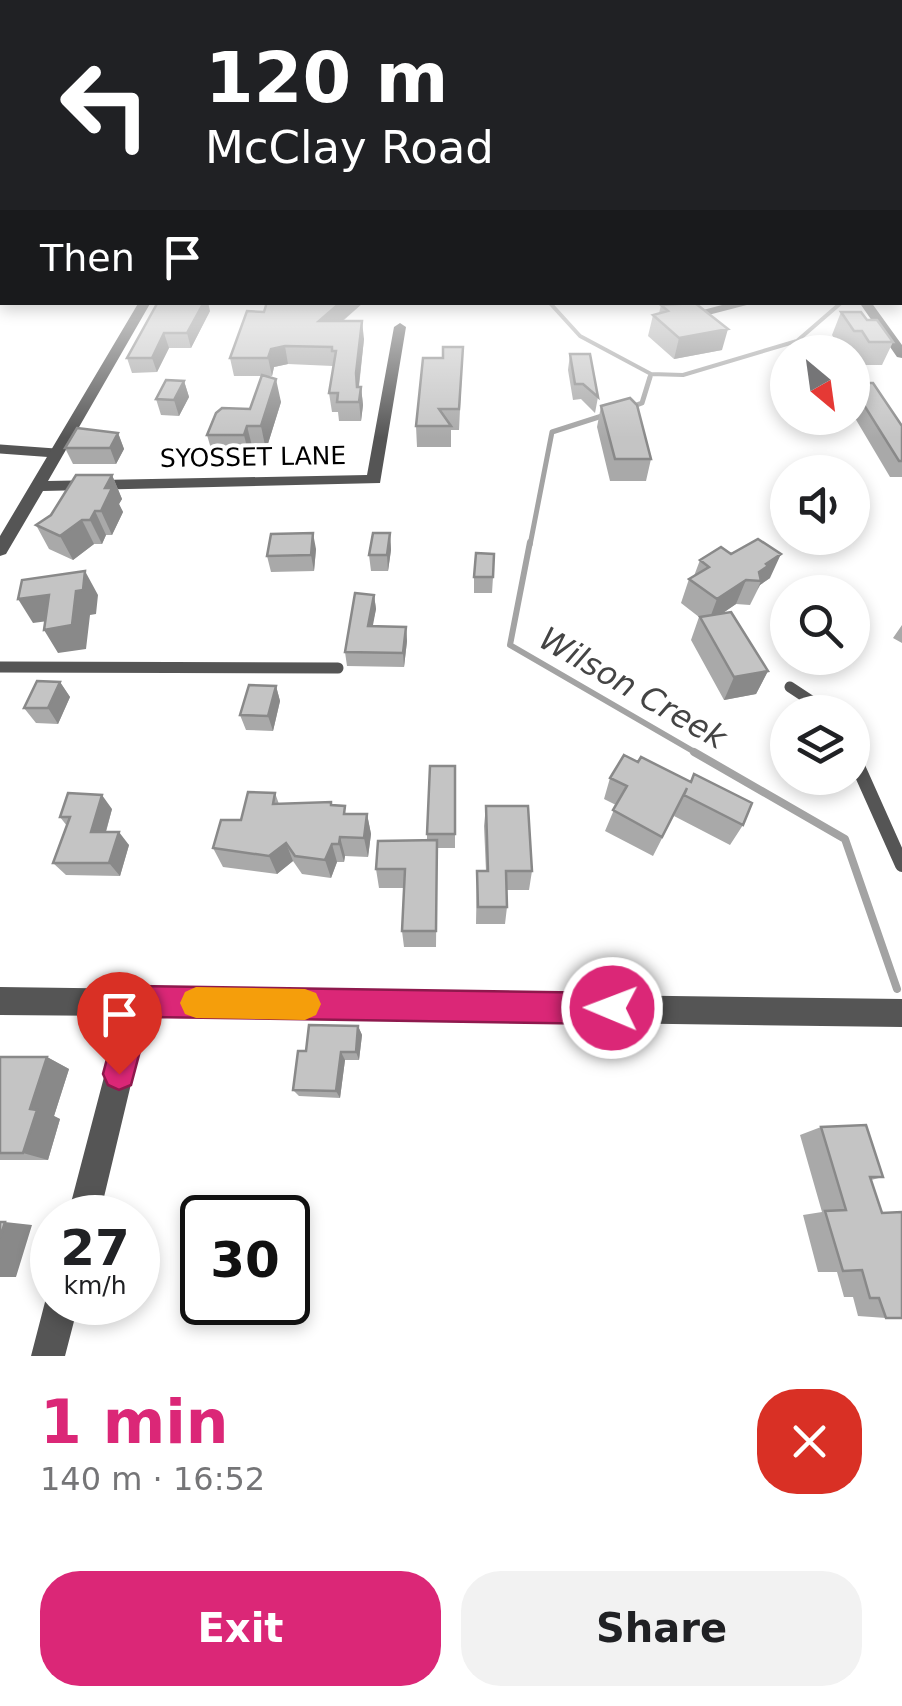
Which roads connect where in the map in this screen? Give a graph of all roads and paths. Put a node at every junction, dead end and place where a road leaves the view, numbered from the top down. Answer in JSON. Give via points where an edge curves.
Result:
{"nodes":[{"id":1,"x":139,"y":311,"type":"edge"},
{"id":2,"x":711,"y":311,"type":"edge"},
{"id":3,"x":872,"y":311,"type":"edge"},
{"id":4,"x":686,"y":318,"type":"edge"},
{"id":5,"x":400,"y":326,"type":"dead end"},
{"id":6,"x":902,"y":354,"type":"edge"},
{"id":7,"x":0,"y":448,"type":"edge"},
{"id":8,"x":55,"y":453,"type":"junction"},
{"id":9,"x":36,"y":486,"type":"junction"},
{"id":10,"x":0,"y":550,"type":"edge"},
{"id":11,"x":0,"y":668,"type":"edge"},
{"id":12,"x":338,"y":668,"type":"dead end"},
{"id":13,"x":790,"y":687,"type":"dead end"},
{"id":14,"x":802,"y":695,"type":"edge"},
{"id":15,"x":870,"y":793,"type":"edge"},
{"id":16,"x":902,"y":865,"type":"edge"},
{"id":17,"x":0,"y":1001,"type":"edge"},
{"id":18,"x":137,"y":1002,"type":"junction"},
{"id":19,"x":902,"y":1012,"type":"edge"},
{"id":20,"x":89,"y":1195,"type":"edge"},
{"id":21,"x":56,"y":1325,"type":"edge"},
{"id":22,"x":48,"y":1356,"type":"edge"}],
"edges":[{"from":1,"to":8,"type":"street"},
{"from":2,"to":4,"type":"lane"},
{"from":3,"to":6,"type":"street"},
{"from":5,"to":9,"type":"street","name":"SYOSSET LANE","via":[[374,480]]},
{"from":7,"to":8,"type":"lane"},
{"from":8,"to":9,"type":"street"},
{"from":9,"to":10,"type":"street"},
{"from":11,"to":12,"type":"lane"},
{"from":13,"to":14,"type":"lane"},
{"from":15,"to":16,"type":"lane"},
{"from":17,"to":18,"type":"street"},
{"from":18,"to":19,"type":"street"},
{"from":18,"to":20,"type":"street"},
{"from":21,"to":22,"type":"street"}]}
